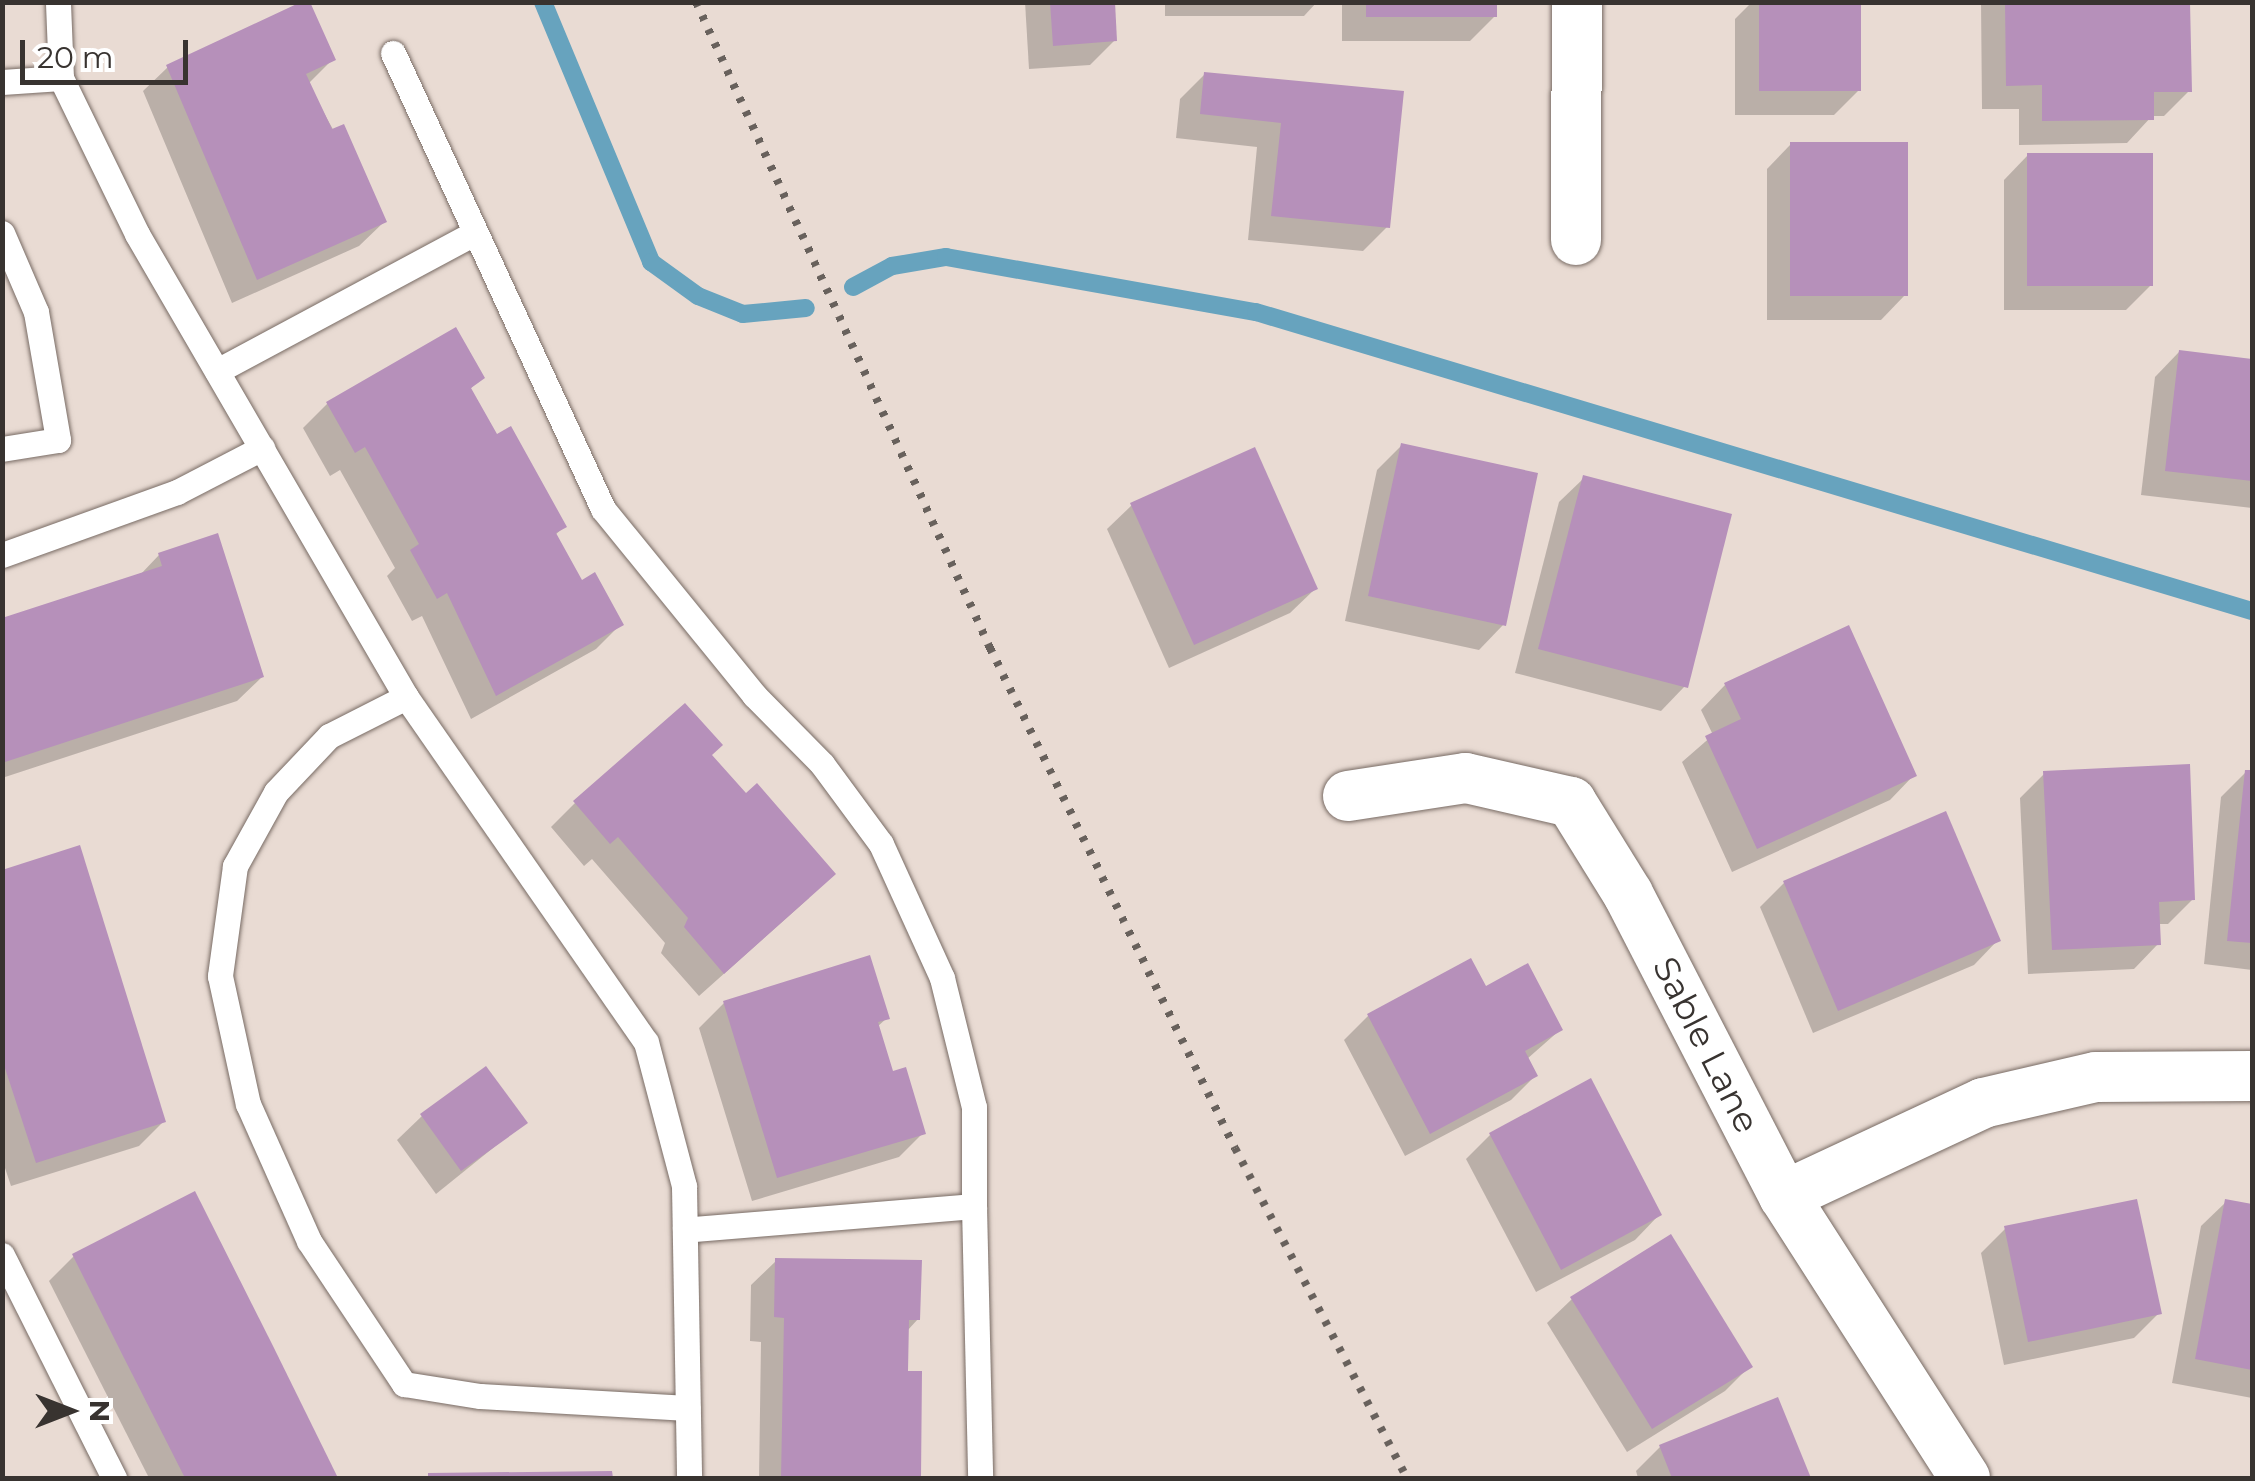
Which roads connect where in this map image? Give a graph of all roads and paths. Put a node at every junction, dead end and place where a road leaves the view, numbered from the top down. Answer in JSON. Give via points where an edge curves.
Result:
{"nodes":[{"id":1,"x":58,"y":2,"type":"edge"},
{"id":2,"x":1578,"y":2,"type":"edge"},
{"id":3,"x":393,"y":53,"type":"dead end"},
{"id":4,"x":61,"y":78,"type":"junction"},
{"id":5,"x":2,"y":82,"type":"edge"},
{"id":6,"x":2,"y":233,"type":"edge"},
{"id":7,"x":474,"y":233,"type":"junction"},
{"id":8,"x":1576,"y":240,"type":"dead end"},
{"id":9,"x":217,"y":371,"type":"junction"},
{"id":10,"x":262,"y":448,"type":"junction"},
{"id":11,"x":2,"y":449,"type":"edge"},
{"id":12,"x":2,"y":555,"type":"edge"},
{"id":13,"x":406,"y":697,"type":"junction"},
{"id":14,"x":1348,"y":796,"type":"dead end"},
{"id":15,"x":2252,"y":1076,"type":"edge"},
{"id":16,"x":1784,"y":1196,"type":"junction"},
{"id":17,"x":974,"y":1206,"type":"junction"},
{"id":18,"x":685,"y":1230,"type":"junction"},
{"id":19,"x":2,"y":1256,"type":"edge"},
{"id":20,"x":688,"y":1408,"type":"junction"},
{"id":21,"x":114,"y":1478,"type":"edge"},
{"id":22,"x":689,"y":1478,"type":"edge"},
{"id":23,"x":980,"y":1478,"type":"edge"},
{"id":24,"x":1966,"y":1478,"type":"edge"}],
"edges":[{"from":1,"to":4,"type":"lane"},
{"from":2,"to":8,"type":"street"},
{"from":3,"to":7,"type":"lane"},
{"from":4,"to":5,"type":"lane"},
{"from":4,"to":9,"type":"lane","via":[[138,234]]},
{"from":6,"to":11,"type":"lane","via":[[36,312],[58,440]]},
{"from":7,"to":9,"type":"lane"},
{"from":7,"to":17,"type":"lane","via":[[603,509],[754,695],[822,764],[881,844],[942,978],[974,1107]]},
{"from":9,"to":10,"type":"lane"},
{"from":10,"to":12,"type":"lane","via":[[177,492]]},
{"from":10,"to":13,"type":"lane"},
{"from":13,"to":18,"type":"lane","via":[[646,1042],[684,1186]]},
{"from":13,"to":20,"type":"lane","via":[[329,736],[276,792],[236,866],[220,976],[248,1104],[309,1242],[404,1384],[480,1396]]},
{"from":14,"to":16,"type":"street","name":"Sable Lane","via":[[1466,778],[1571,802],[1628,894]]},
{"from":15,"to":16,"type":"street","via":[[2096,1077],[1984,1103]]},
{"from":16,"to":24,"type":"street","name":"Sable Lane"},
{"from":17,"to":18,"type":"lane"},
{"from":17,"to":23,"type":"lane"},
{"from":18,"to":20,"type":"lane"},
{"from":19,"to":21,"type":"lane"},
{"from":20,"to":22,"type":"lane"}]}
